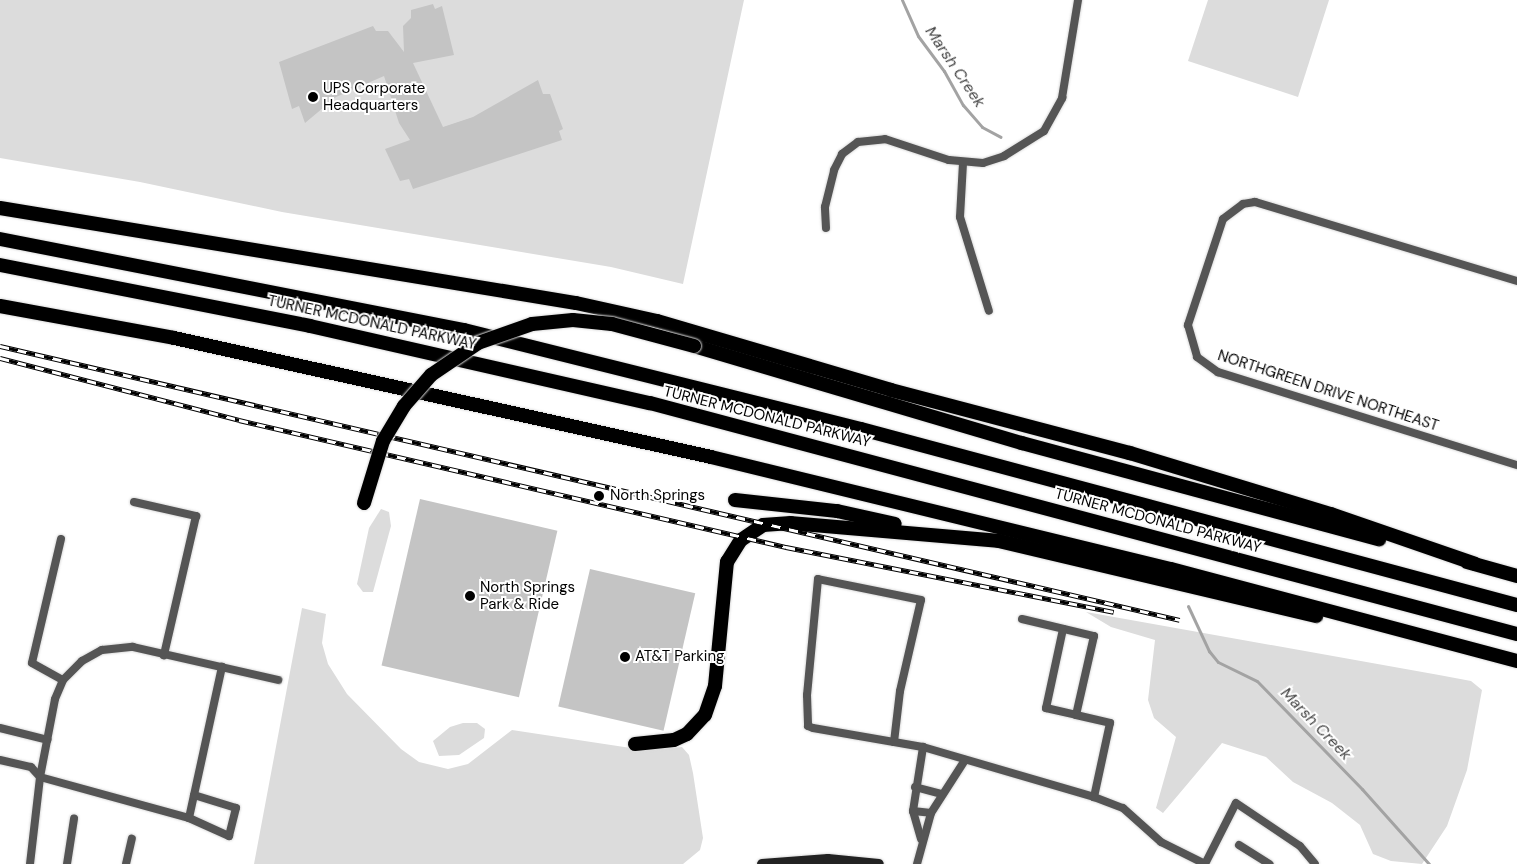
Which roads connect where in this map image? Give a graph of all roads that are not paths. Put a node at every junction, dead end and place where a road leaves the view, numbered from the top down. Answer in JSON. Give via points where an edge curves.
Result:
{"nodes":[{"id":1,"x":1078,"y":0,"type":"edge"},
{"id":2,"x":963,"y":163,"type":"junction"},
{"id":3,"x":0,"y":208,"type":"edge"},
{"id":4,"x":826,"y":228,"type":"dead end"},
{"id":5,"x":0,"y":239,"type":"edge"},
{"id":6,"x":0,"y":266,"type":"edge"},
{"id":7,"x":1517,"y":281,"type":"edge"},
{"id":8,"x":0,"y":306,"type":"edge"},
{"id":9,"x":989,"y":311,"type":"dead end"},
{"id":10,"x":1517,"y":465,"type":"edge"},
{"id":11,"x":735,"y":500,"type":"dead end"},
{"id":12,"x":134,"y":502,"type":"dead end"},
{"id":13,"x":364,"y":503,"type":"dead end"},
{"id":14,"x":958,"y":536,"type":"junction"},
{"id":15,"x":61,"y":539,"type":"dead end"},
{"id":16,"x":1475,"y":564,"type":"junction"},
{"id":17,"x":1517,"y":576,"type":"edge"},
{"id":18,"x":1517,"y":605,"type":"edge"},
{"id":19,"x":1022,"y":620,"type":"dead end"},
{"id":20,"x":1383,"y":624,"type":"junction"},
{"id":21,"x":1064,"y":629,"type":"junction"},
{"id":22,"x":1517,"y":634,"type":"edge"},
{"id":23,"x":164,"y":655,"type":"junction"},
{"id":24,"x":1517,"y":661,"type":"edge"},
{"id":25,"x":222,"y":667,"type":"junction"},
{"id":26,"x":63,"y":680,"type":"junction"},
{"id":27,"x":278,"y":680,"type":"dead end"},
{"id":28,"x":1076,"y":715,"type":"junction"},
{"id":29,"x":0,"y":728,"type":"edge"},
{"id":30,"x":48,"y":740,"type":"junction"},
{"id":31,"x":894,"y":742,"type":"junction"},
{"id":32,"x":636,"y":744,"type":"dead end"},
{"id":33,"x":923,"y":746,"type":"junction"},
{"id":34,"x":0,"y":760,"type":"edge"},
{"id":35,"x":965,"y":760,"type":"junction"},
{"id":36,"x":40,"y":777,"type":"junction"},
{"id":37,"x":915,"y":787,"type":"junction"},
{"id":38,"x":941,"y":794,"type":"junction"},
{"id":39,"x":194,"y":796,"type":"junction"},
{"id":40,"x":1094,"y":797,"type":"junction"},
{"id":41,"x":913,"y":811,"type":"junction"},
{"id":42,"x":931,"y":813,"type":"junction"},
{"id":43,"x":74,"y":818,"type":"dead end"},
{"id":44,"x":189,"y":818,"type":"junction"},
{"id":45,"x":132,"y":839,"type":"dead end"},
{"id":46,"x":921,"y":839,"type":"junction"},
{"id":47,"x":1239,"y":845,"type":"dead end"},
{"id":48,"x":828,"y":861,"type":"edge"},
{"id":49,"x":30,"y":864,"type":"edge"},
{"id":50,"x":67,"y":864,"type":"edge"},
{"id":51,"x":126,"y":864,"type":"edge"},
{"id":52,"x":762,"y":864,"type":"edge"},
{"id":53,"x":879,"y":864,"type":"edge"},
{"id":54,"x":918,"y":864,"type":"edge"},
{"id":55,"x":1205,"y":864,"type":"edge"},
{"id":56,"x":1268,"y":864,"type":"edge"},
{"id":57,"x":1315,"y":864,"type":"edge"}],
"edges":[{"from":1,"to":2,"type":"street","via":[[1062,98],[1052,122],[1036,138],[1004,156]]},
{"from":2,"to":4,"type":"street","via":[[885,139],[858,142],[842,154],[834,170],[825,207]]},
{"from":2,"to":9,"type":"street","via":[[960,217]]},
{"from":3,"to":16,"type":"highway","via":[[566,302],[657,322],[891,390],[1130,453],[1330,514]]},
{"from":5,"to":18,"type":"highway","name":"TURNER MCDONALD PARKWAY","via":[[464,330],[861,429]]},
{"from":6,"to":22,"type":"highway","name":"TURNER MCDONALD PARKWAY","via":[[310,326],[633,399]]},
{"from":7,"to":10,"type":"street","name":"NORTHGREEN DRIVE NORTHEAST","via":[[1255,202],[1232,211],[1220,224],[1188,325],[1197,357],[1218,372]]},
{"from":8,"to":20,"type":"highway","via":[[174,338],[711,458]]},
{"from":11,"to":14,"type":"highway","via":[[837,511]]},
{"from":12,"to":23,"type":"street","via":[[196,516]]},
{"from":13,"to":16,"type":"highway","bridge":true,"via":[[383,441],[417,388],[463,351],[512,329],[552,321],[612,324],[1022,443]]},
{"from":14,"to":20,"type":"highway","via":[[999,541],[1356,625]]},
{"from":14,"to":32,"type":"highway","via":[[791,523],[763,525],[752,530],[741,540],[727,562],[715,686],[705,715],[687,734],[674,740]]},
{"from":15,"to":26,"type":"street","via":[[32,663]]},
{"from":16,"to":17,"type":"highway"},
{"from":19,"to":21,"type":"street"},
{"from":20,"to":24,"type":"highway"},
{"from":21,"to":28,"type":"street","via":[[1094,636]]},
{"from":21,"to":28,"type":"street","via":[[1046,708]]},
{"from":23,"to":25,"type":"street"},
{"from":23,"to":26,"type":"street","via":[[133,647],[102,650],[82,662]]},
{"from":25,"to":27,"type":"street"},
{"from":25,"to":39,"type":"street"},
{"from":26,"to":30,"type":"street"},
{"from":28,"to":40,"type":"street","via":[[1110,723]]},
{"from":29,"to":30,"type":"street"},
{"from":30,"to":36,"type":"street"},
{"from":31,"to":31,"type":"street","via":[[808,726],[815,583],[824,579],[921,600],[900,691]]},
{"from":31,"to":33,"type":"street"},
{"from":33,"to":35,"type":"street"},
{"from":33,"to":37,"type":"street"},
{"from":34,"to":36,"type":"street","via":[[31,767]]},
{"from":35,"to":38,"type":"street"},
{"from":35,"to":40,"type":"street"},
{"from":36,"to":44,"type":"street"},
{"from":36,"to":49,"type":"street"},
{"from":37,"to":38,"type":"street"},
{"from":37,"to":41,"type":"street"},
{"from":38,"to":42,"type":"street"},
{"from":39,"to":44,"type":"street"},
{"from":39,"to":44,"type":"street","via":[[236,808],[229,836]]},
{"from":40,"to":55,"type":"street","via":[[1123,808],[1160,842]]},
{"from":41,"to":42,"type":"street"},
{"from":41,"to":46,"type":"street"},
{"from":42,"to":46,"type":"street"},
{"from":43,"to":50,"type":"street"},
{"from":45,"to":51,"type":"street"},
{"from":46,"to":54,"type":"street"},
{"from":47,"to":56,"type":"street"},
{"from":48,"to":52,"type":"street"},
{"from":48,"to":53,"type":"street"},
{"from":55,"to":57,"type":"street","via":[[1236,803],[1300,846]]}]}
